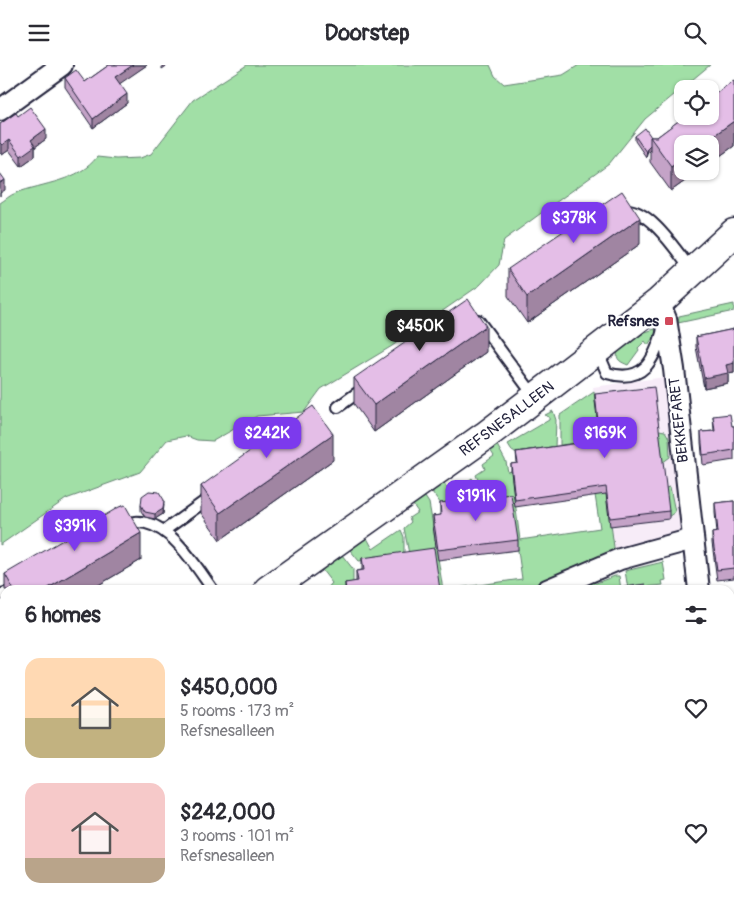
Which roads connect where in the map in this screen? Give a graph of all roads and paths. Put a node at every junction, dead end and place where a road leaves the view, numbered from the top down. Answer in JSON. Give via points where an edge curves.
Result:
{"nodes":[{"id":1,"x":62,"y":65,"type":"edge"},
{"id":2,"x":0,"y":110,"type":"edge"},
{"id":3,"x":613,"y":214,"type":"edge"},
{"id":4,"x":734,"y":233,"type":"edge"},
{"id":5,"x":692,"y":271,"type":"junction"},
{"id":6,"x":663,"y":311,"type":"junction"},
{"id":7,"x":470,"y":317,"type":"edge"},
{"id":8,"x":597,"y":349,"type":"junction"},
{"id":9,"x":370,"y":384,"type":"edge"},
{"id":10,"x":536,"y":397,"type":"junction"},
{"id":11,"x":338,"y":407,"type":"dead end"},
{"id":12,"x":219,"y":491,"type":"edge"},
{"id":13,"x":113,"y":528,"type":"edge"},
{"id":14,"x":165,"y":530,"type":"junction"},
{"id":15,"x":693,"y":539,"type":"junction"},
{"id":16,"x":209,"y":585,"type":"edge"},
{"id":17,"x":275,"y":585,"type":"edge"},
{"id":18,"x":559,"y":585,"type":"edge"},
{"id":19,"x":698,"y":585,"type":"edge"}],
"edges":[{"from":1,"to":2,"type":"street"},
{"from":3,"to":5,"type":"lane","via":[[624,209],[644,216]]},
{"from":4,"to":5,"type":"street","name":"REFSNESALLEEN"},
{"from":5,"to":6,"type":"street","name":"REFSNESALLEEN"},
{"from":6,"to":8,"type":"street","name":"REFSNESALLEEN"},
{"from":6,"to":8,"type":"lane","via":[[655,356],[645,369],[619,377],[607,373]]},
{"from":6,"to":15,"type":"street","name":"BEKKEFARET"},
{"from":7,"to":10,"type":"lane","via":[[488,330]]},
{"from":8,"to":10,"type":"street","name":"REFSNESALLEEN"},
{"from":9,"to":11,"type":"lane"},
{"from":10,"to":17,"type":"street","name":"REFSNESALLEEN"},
{"from":12,"to":14,"type":"lane"},
{"from":13,"to":14,"type":"lane","via":[[135,522]]},
{"from":14,"to":16,"type":"lane"},
{"from":15,"to":18,"type":"street","via":[[620,559]]},
{"from":15,"to":19,"type":"street","name":"BEKKEFARET"}]}
